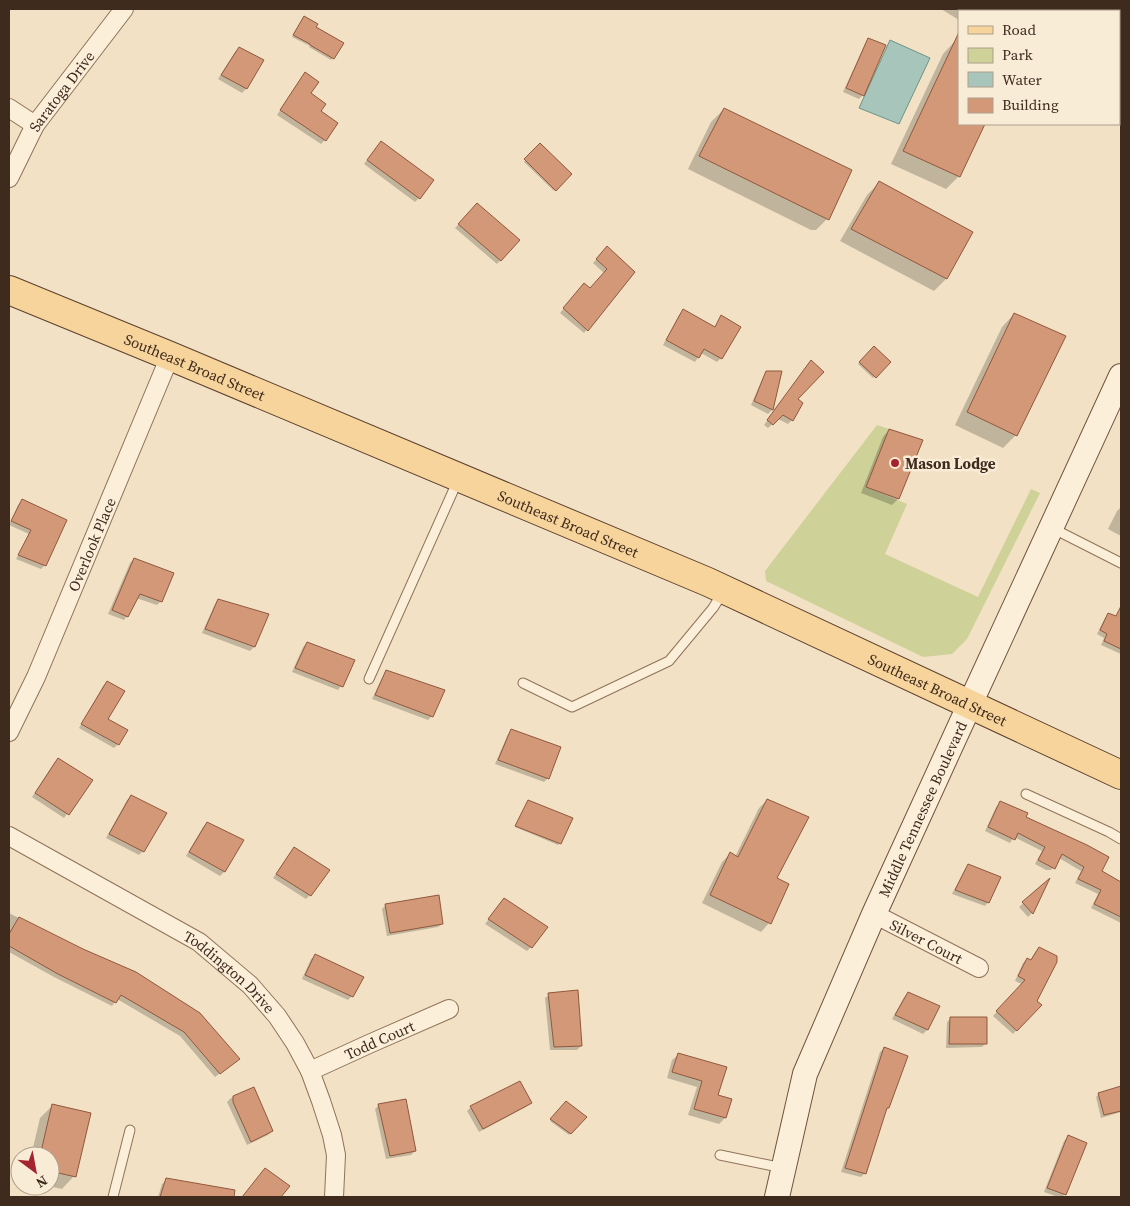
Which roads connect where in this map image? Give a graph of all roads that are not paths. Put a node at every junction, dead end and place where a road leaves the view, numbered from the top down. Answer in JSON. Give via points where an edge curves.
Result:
{"nodes":[{"id":1,"x":124,"y":9,"type":"edge"},
{"id":2,"x":9,"y":108,"type":"edge"},
{"id":3,"x":35,"y":125,"type":"junction"},
{"id":4,"x":9,"y":178,"type":"edge"},
{"id":5,"x":9,"y":290,"type":"edge"},
{"id":6,"x":170,"y":356,"type":"junction"},
{"id":7,"x":1121,"y":376,"type":"edge"},
{"id":8,"x":460,"y":478,"type":"junction"},
{"id":9,"x":1050,"y":528,"type":"junction"},
{"id":10,"x":1121,"y":563,"type":"edge"},
{"id":11,"x":724,"y":589,"type":"junction"},
{"id":12,"x":369,"y":679,"type":"dead end"},
{"id":13,"x":522,"y":683,"type":"dead end"},
{"id":14,"x":970,"y":704,"type":"junction"},
{"id":15,"x":9,"y":732,"type":"edge"},
{"id":16,"x":1121,"y":775,"type":"edge"},
{"id":17,"x":1026,"y":794,"type":"dead end"},
{"id":18,"x":9,"y":836,"type":"edge"},
{"id":19,"x":1121,"y":839,"type":"edge"},
{"id":20,"x":874,"y":914,"type":"junction"},
{"id":21,"x":979,"y":968,"type":"dead end"},
{"id":22,"x":449,"y":1009,"type":"dead end"},
{"id":23,"x":310,"y":1072,"type":"junction"},
{"id":24,"x":130,"y":1130,"type":"dead end"},
{"id":25,"x":720,"y":1154,"type":"dead end"},
{"id":26,"x":783,"y":1168,"type":"junction"},
{"id":27,"x":114,"y":1197,"type":"edge"},
{"id":28,"x":334,"y":1197,"type":"edge"},
{"id":29,"x":776,"y":1197,"type":"edge"}],
"edges":[{"from":1,"to":3,"type":"street","name":"Saratoga Drive"},
{"from":2,"to":3,"type":"street"},
{"from":3,"to":4,"type":"street","name":"Saratoga Drive"},
{"from":5,"to":6,"type":"main road","name":"Southeast Broad Street"},
{"from":6,"to":8,"type":"main road","name":"Southeast Broad Street"},
{"from":6,"to":15,"type":"street","name":"Overlook Place","via":[[36,677]]},
{"from":7,"to":9,"type":"main road","name":"Middle Tennessee Boulevard","via":[[1111,407]]},
{"from":8,"to":11,"type":"main road","name":"Southeast Broad Street"},
{"from":8,"to":12,"type":"lane"},
{"from":9,"to":10,"type":"lane"},
{"from":9,"to":14,"type":"main road","name":"Middle Tennessee Boulevard"},
{"from":11,"to":13,"type":"lane","via":[[713,608],[670,661],[572,708]]},
{"from":11,"to":14,"type":"main road","name":"Southeast Broad Street"},
{"from":14,"to":16,"type":"main road","name":"Southeast Broad Street"},
{"from":14,"to":20,"type":"main road","name":"Middle Tennessee Boulevard"},
{"from":17,"to":19,"type":"lane"},
{"from":18,"to":23,"type":"street","name":"Toddington Drive","via":[[199,942],[250,985],[278,1016]]},
{"from":20,"to":21,"type":"street","name":"Silver Court"},
{"from":20,"to":26,"type":"main road","name":"Middle Tennessee Boulevard","via":[[804,1074]]},
{"from":22,"to":23,"type":"street","name":"Todd Court"},
{"from":23,"to":28,"type":"street","name":"Toddington Drive","via":[[336,1155]]},
{"from":24,"to":27,"type":"lane"},
{"from":25,"to":26,"type":"lane"},
{"from":26,"to":29,"type":"main road","name":"Middle Tennessee Boulevard"}]}
